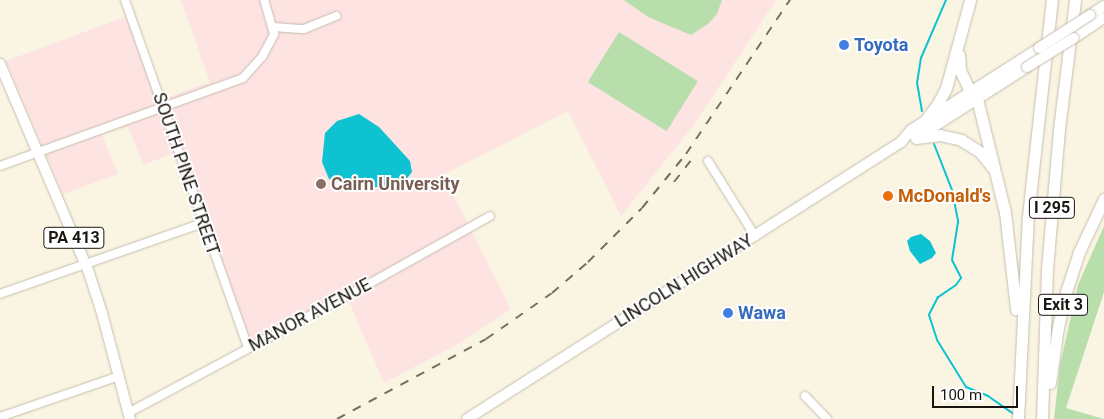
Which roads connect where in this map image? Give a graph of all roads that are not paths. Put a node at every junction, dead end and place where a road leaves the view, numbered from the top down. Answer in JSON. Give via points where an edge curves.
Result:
{"nodes":[{"id":1,"x":125,"y":0,"type":"edge"},
{"id":2,"x":264,"y":0,"type":"edge"},
{"id":3,"x":970,"y":0,"type":"edge"},
{"id":4,"x":1052,"y":0,"type":"edge"},
{"id":5,"x":1075,"y":0,"type":"edge"},
{"id":6,"x":1104,"y":6,"type":"edge"},
{"id":7,"x":337,"y":16,"type":"dead end"},
{"id":8,"x":1104,"y":18,"type":"edge"},
{"id":9,"x":273,"y":27,"type":"junction"},
{"id":10,"x":958,"y":48,"type":"junction"},
{"id":11,"x":0,"y":64,"type":"edge"},
{"id":12,"x":974,"y":95,"type":"junction"},
{"id":13,"x":163,"y":108,"type":"junction"},
{"id":14,"x":924,"y":122,"type":"junction"},
{"id":15,"x":916,"y":138,"type":"junction"},
{"id":16,"x":901,"y":142,"type":"junction"},
{"id":17,"x":37,"y":152,"type":"junction"},
{"id":18,"x":708,"y":161,"type":"dead end"},
{"id":19,"x":0,"y":166,"type":"edge"},
{"id":20,"x":996,"y":172,"type":"junction"},
{"id":21,"x":1104,"y":199,"type":"edge"},
{"id":22,"x":490,"y":216,"type":"dead end"},
{"id":23,"x":203,"y":223,"type":"junction"},
{"id":24,"x":755,"y":236,"type":"junction"},
{"id":25,"x":85,"y":263,"type":"junction"},
{"id":26,"x":0,"y":294,"type":"edge"},
{"id":27,"x":248,"y":348,"type":"junction"},
{"id":28,"x":1020,"y":355,"type":"junction"},
{"id":29,"x":119,"y":376,"type":"junction"},
{"id":30,"x":805,"y":396,"type":"dead end"},
{"id":31,"x":129,"y":416,"type":"edge"},
{"id":32,"x":0,"y":417,"type":"edge"},
{"id":33,"x":1044,"y":418,"type":"edge"},
{"id":34,"x":467,"y":419,"type":"edge"},
{"id":35,"x":827,"y":419,"type":"edge"},
{"id":36,"x":1018,"y":419,"type":"edge"}],
"edges":[{"from":1,"to":13,"type":"street","name":"SOUTH PINE STREET"},
{"from":2,"to":9,"type":"street"},
{"from":3,"to":10,"type":"highway"},
{"from":4,"to":28,"type":"highway","number":"I 295","via":[[1032,179]]},
{"from":5,"to":33,"type":"highway","number":"I 295","via":[[1059,129],[1047,269]]},
{"from":6,"to":12,"type":"main road","bridge":true,"via":[[1029,54]]},
{"from":7,"to":9,"type":"street","via":[[304,29]]},
{"from":8,"to":12,"type":"main road","bridge":true,"via":[[1027,67]]},
{"from":9,"to":13,"type":"street","via":[[271,42],[243,78]]},
{"from":10,"to":12,"type":"highway","via":[[960,70]]},
{"from":10,"to":14,"type":"highway","via":[[942,97]]},
{"from":11,"to":17,"type":"main road","number":"PA 413"},
{"from":12,"to":14,"type":"main road"},
{"from":12,"to":15,"type":"main road"},
{"from":12,"to":20,"type":"highway"},
{"from":13,"to":17,"type":"street"},
{"from":13,"to":23,"type":"street","name":"SOUTH PINE STREET"},
{"from":14,"to":16,"type":"main road"},
{"from":15,"to":16,"type":"main road"},
{"from":15,"to":20,"type":"highway","via":[[940,136],[961,140],[980,152]]},
{"from":16,"to":24,"type":"main road","name":"LINCOLN HIGHWAY"},
{"from":17,"to":19,"type":"street"},
{"from":17,"to":25,"type":"main road","number":"PA 413"},
{"from":18,"to":24,"type":"street"},
{"from":20,"to":28,"type":"highway","via":[[1011,252]]},
{"from":21,"to":33,"type":"highway","number":"Exit 3","via":[[1079,252],[1067,289]]},
{"from":22,"to":27,"type":"street","name":"MANOR AVENUE"},
{"from":23,"to":25,"type":"street"},
{"from":23,"to":27,"type":"street","name":"SOUTH PINE STREET"},
{"from":24,"to":34,"type":"main road","name":"LINCOLN HIGHWAY"},
{"from":25,"to":26,"type":"street"},
{"from":25,"to":29,"type":"main road","number":"PA 413"},
{"from":27,"to":31,"type":"street","name":"MANOR AVENUE"},
{"from":28,"to":36,"type":"highway","number":"I 295"},
{"from":29,"to":31,"type":"main road","number":"PA 413"},
{"from":29,"to":32,"type":"street"},
{"from":30,"to":35,"type":"street"}]}
